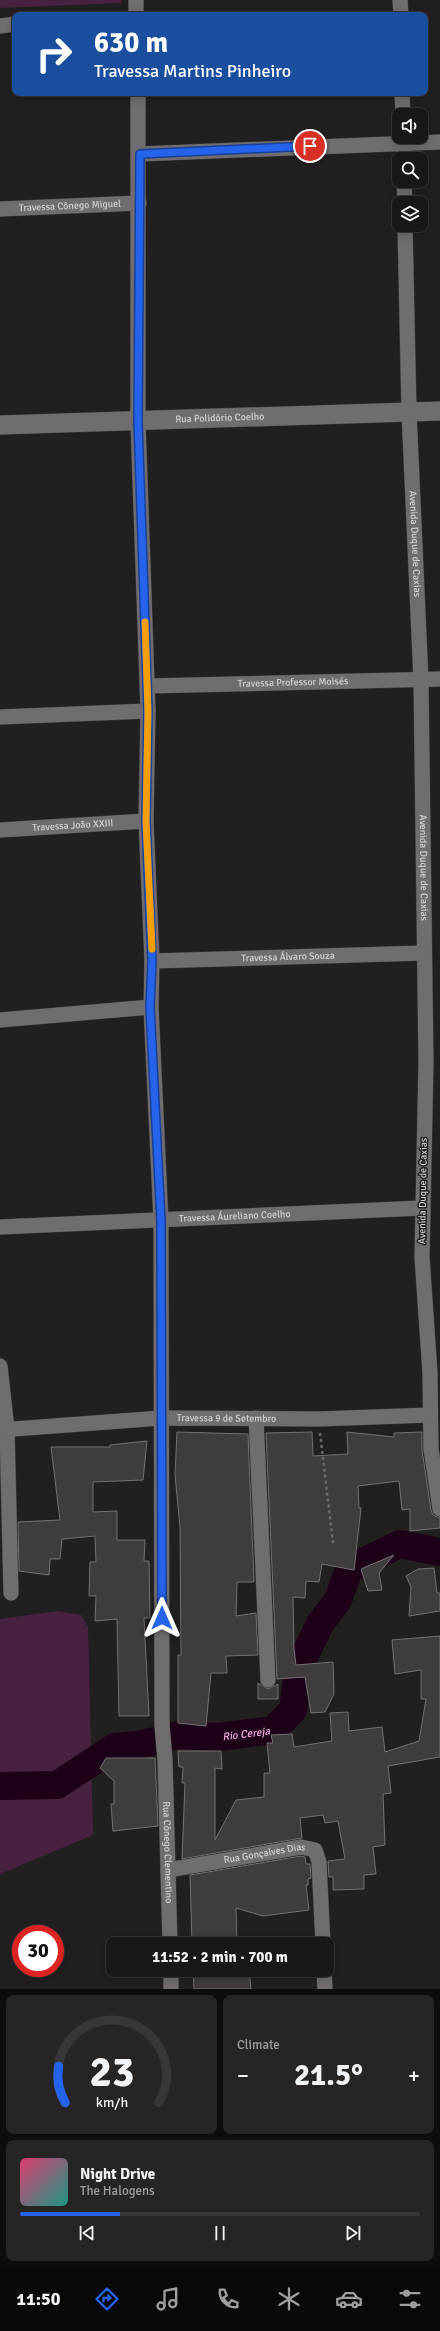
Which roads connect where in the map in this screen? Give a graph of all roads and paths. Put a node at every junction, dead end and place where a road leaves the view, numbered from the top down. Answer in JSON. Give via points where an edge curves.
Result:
{"nodes":[{"id":1,"x":136,"y":0,"type":"edge"},
{"id":2,"x":400,"y":0,"type":"edge"},
{"id":3,"x":136,"y":12,"type":"edge"},
{"id":4,"x":400,"y":12,"type":"edge"},
{"id":5,"x":12,"y":24,"type":"edge"},
{"id":6,"x":0,"y":26,"type":"edge"},
{"id":7,"x":138,"y":96,"type":"edge"},
{"id":8,"x":402,"y":96,"type":"edge"},
{"id":9,"x":403,"y":108,"type":"edge"},
{"id":10,"x":392,"y":140,"type":"edge"},
{"id":11,"x":428,"y":141,"type":"edge"},
{"id":12,"x":440,"y":142,"type":"edge"},
{"id":13,"x":140,"y":154,"type":"junction"},
{"id":14,"x":139,"y":203,"type":"junction"},
{"id":15,"x":0,"y":209,"type":"edge"},
{"id":16,"x":405,"y":232,"type":"edge"},
{"id":17,"x":440,"y":411,"type":"edge"},
{"id":18,"x":409,"y":412,"type":"junction"},
{"id":19,"x":138,"y":422,"type":"junction"},
{"id":20,"x":0,"y":425,"type":"edge"},
{"id":21,"x":421,"y":680,"type":"junction"},
{"id":22,"x":440,"y":680,"type":"edge"},
{"id":23,"x":146,"y":686,"type":"junction"},
{"id":24,"x":148,"y":711,"type":"junction"},
{"id":25,"x":0,"y":717,"type":"edge"},
{"id":26,"x":146,"y":821,"type":"junction"},
{"id":27,"x":0,"y":830,"type":"edge"},
{"id":28,"x":424,"y":953,"type":"junction"},
{"id":29,"x":152,"y":961,"type":"junction"},
{"id":30,"x":150,"y":1007,"type":"junction"},
{"id":31,"x":0,"y":1020,"type":"edge"},
{"id":32,"x":422,"y":1208,"type":"junction"},
{"id":33,"x":161,"y":1221,"type":"junction"},
{"id":34,"x":0,"y":1227,"type":"edge"},
{"id":35,"x":0,"y":1366,"type":"edge"},
{"id":36,"x":430,"y":1415,"type":"junction"},
{"id":37,"x":161,"y":1418,"type":"junction"},
{"id":38,"x":256,"y":1418,"type":"junction"},
{"id":39,"x":318,"y":1419,"type":"junction"},
{"id":40,"x":3,"y":1429,"type":"edge"},
{"id":41,"x":440,"y":1509,"type":"edge"},
{"id":42,"x":333,"y":1543,"type":"dead end"},
{"id":43,"x":11,"y":1593,"type":"dead end"},
{"id":44,"x":268,"y":1680,"type":"dead end"},
{"id":45,"x":168,"y":1870,"type":"junction"},
{"id":46,"x":170,"y":1937,"type":"edge"},
{"id":47,"x":323,"y":1937,"type":"edge"},
{"id":48,"x":171,"y":1977,"type":"edge"},
{"id":49,"x":324,"y":1977,"type":"edge"},
{"id":50,"x":171,"y":1989,"type":"edge"},
{"id":51,"x":325,"y":1989,"type":"edge"}],
"edges":[{"from":1,"to":3,"type":"street"},
{"from":2,"to":4,"type":"street"},
{"from":5,"to":6,"type":"street"},
{"from":7,"to":13,"type":"street"},
{"from":8,"to":9,"type":"street"},
{"from":10,"to":13,"type":"street"},
{"from":11,"to":12,"type":"street"},
{"from":13,"to":14,"type":"street"},
{"from":14,"to":15,"type":"street","name":"Travessa Cônego Miguel"},
{"from":14,"to":19,"type":"street"},
{"from":16,"to":18,"type":"street","name":"Avenida Duque de Caxias"},
{"from":17,"to":18,"type":"street","name":"Rua Polidório Coelho"},
{"from":18,"to":19,"type":"street","name":"Rua Polidório Coelho"},
{"from":18,"to":21,"type":"street","name":"Avenida Duque de Caxias"},
{"from":19,"to":20,"type":"street","name":"Rua Polidório Coelho"},
{"from":19,"to":23,"type":"street"},
{"from":21,"to":22,"type":"street","name":"Travessa Professor Moisés"},
{"from":21,"to":23,"type":"street","name":"Travessa Professor Moisés"},
{"from":21,"to":28,"type":"street","name":"Avenida Duque de Caxias"},
{"from":23,"to":24,"type":"street"},
{"from":24,"to":25,"type":"street"},
{"from":24,"to":26,"type":"street"},
{"from":26,"to":27,"type":"street","name":"Travessa João XXIII"},
{"from":26,"to":29,"type":"street"},
{"from":28,"to":29,"type":"street","name":"Travessa Álvaro Souza"},
{"from":28,"to":32,"type":"street","name":"Avenida Duque de Caxias","via":[[426,1062]]},
{"from":29,"to":30,"type":"street"},
{"from":30,"to":31,"type":"street"},
{"from":30,"to":33,"type":"street"},
{"from":32,"to":33,"type":"street","name":"Travessa Áureliano Coelho"},
{"from":32,"to":36,"type":"street","name":"Avenida Duque de Caxias"},
{"from":33,"to":34,"type":"street","name":"Travessa Áureliano Coelho"},
{"from":33,"to":37,"type":"street"},
{"from":35,"to":40,"type":"street"},
{"from":36,"to":39,"type":"street","name":"Travessa 9 de Setembro"},
{"from":36,"to":41,"type":"street","name":"Avenida Duque de Caxias","via":[[431,1449]]},
{"from":37,"to":38,"type":"street","name":"Travessa 9 de Setembro"},
{"from":37,"to":40,"type":"street","name":"Travessa 9 de Setembro"},
{"from":37,"to":45,"type":"street","name":"Rua Cônego Clementino","via":[[162,1725]]},
{"from":38,"to":39,"type":"street","name":"Travessa 9 de Setembro"},
{"from":38,"to":44,"type":"street"},
{"from":39,"to":42,"type":"path"},
{"from":40,"to":43,"type":"street"},
{"from":45,"to":46,"type":"street","name":"Rua Cônego Clementino"},
{"from":45,"to":47,"type":"street","name":"Rua Gonçalves Dias","via":[[301,1847],[314,1850],[319,1862]]},
{"from":48,"to":50,"type":"street"},
{"from":49,"to":51,"type":"street"}]}
